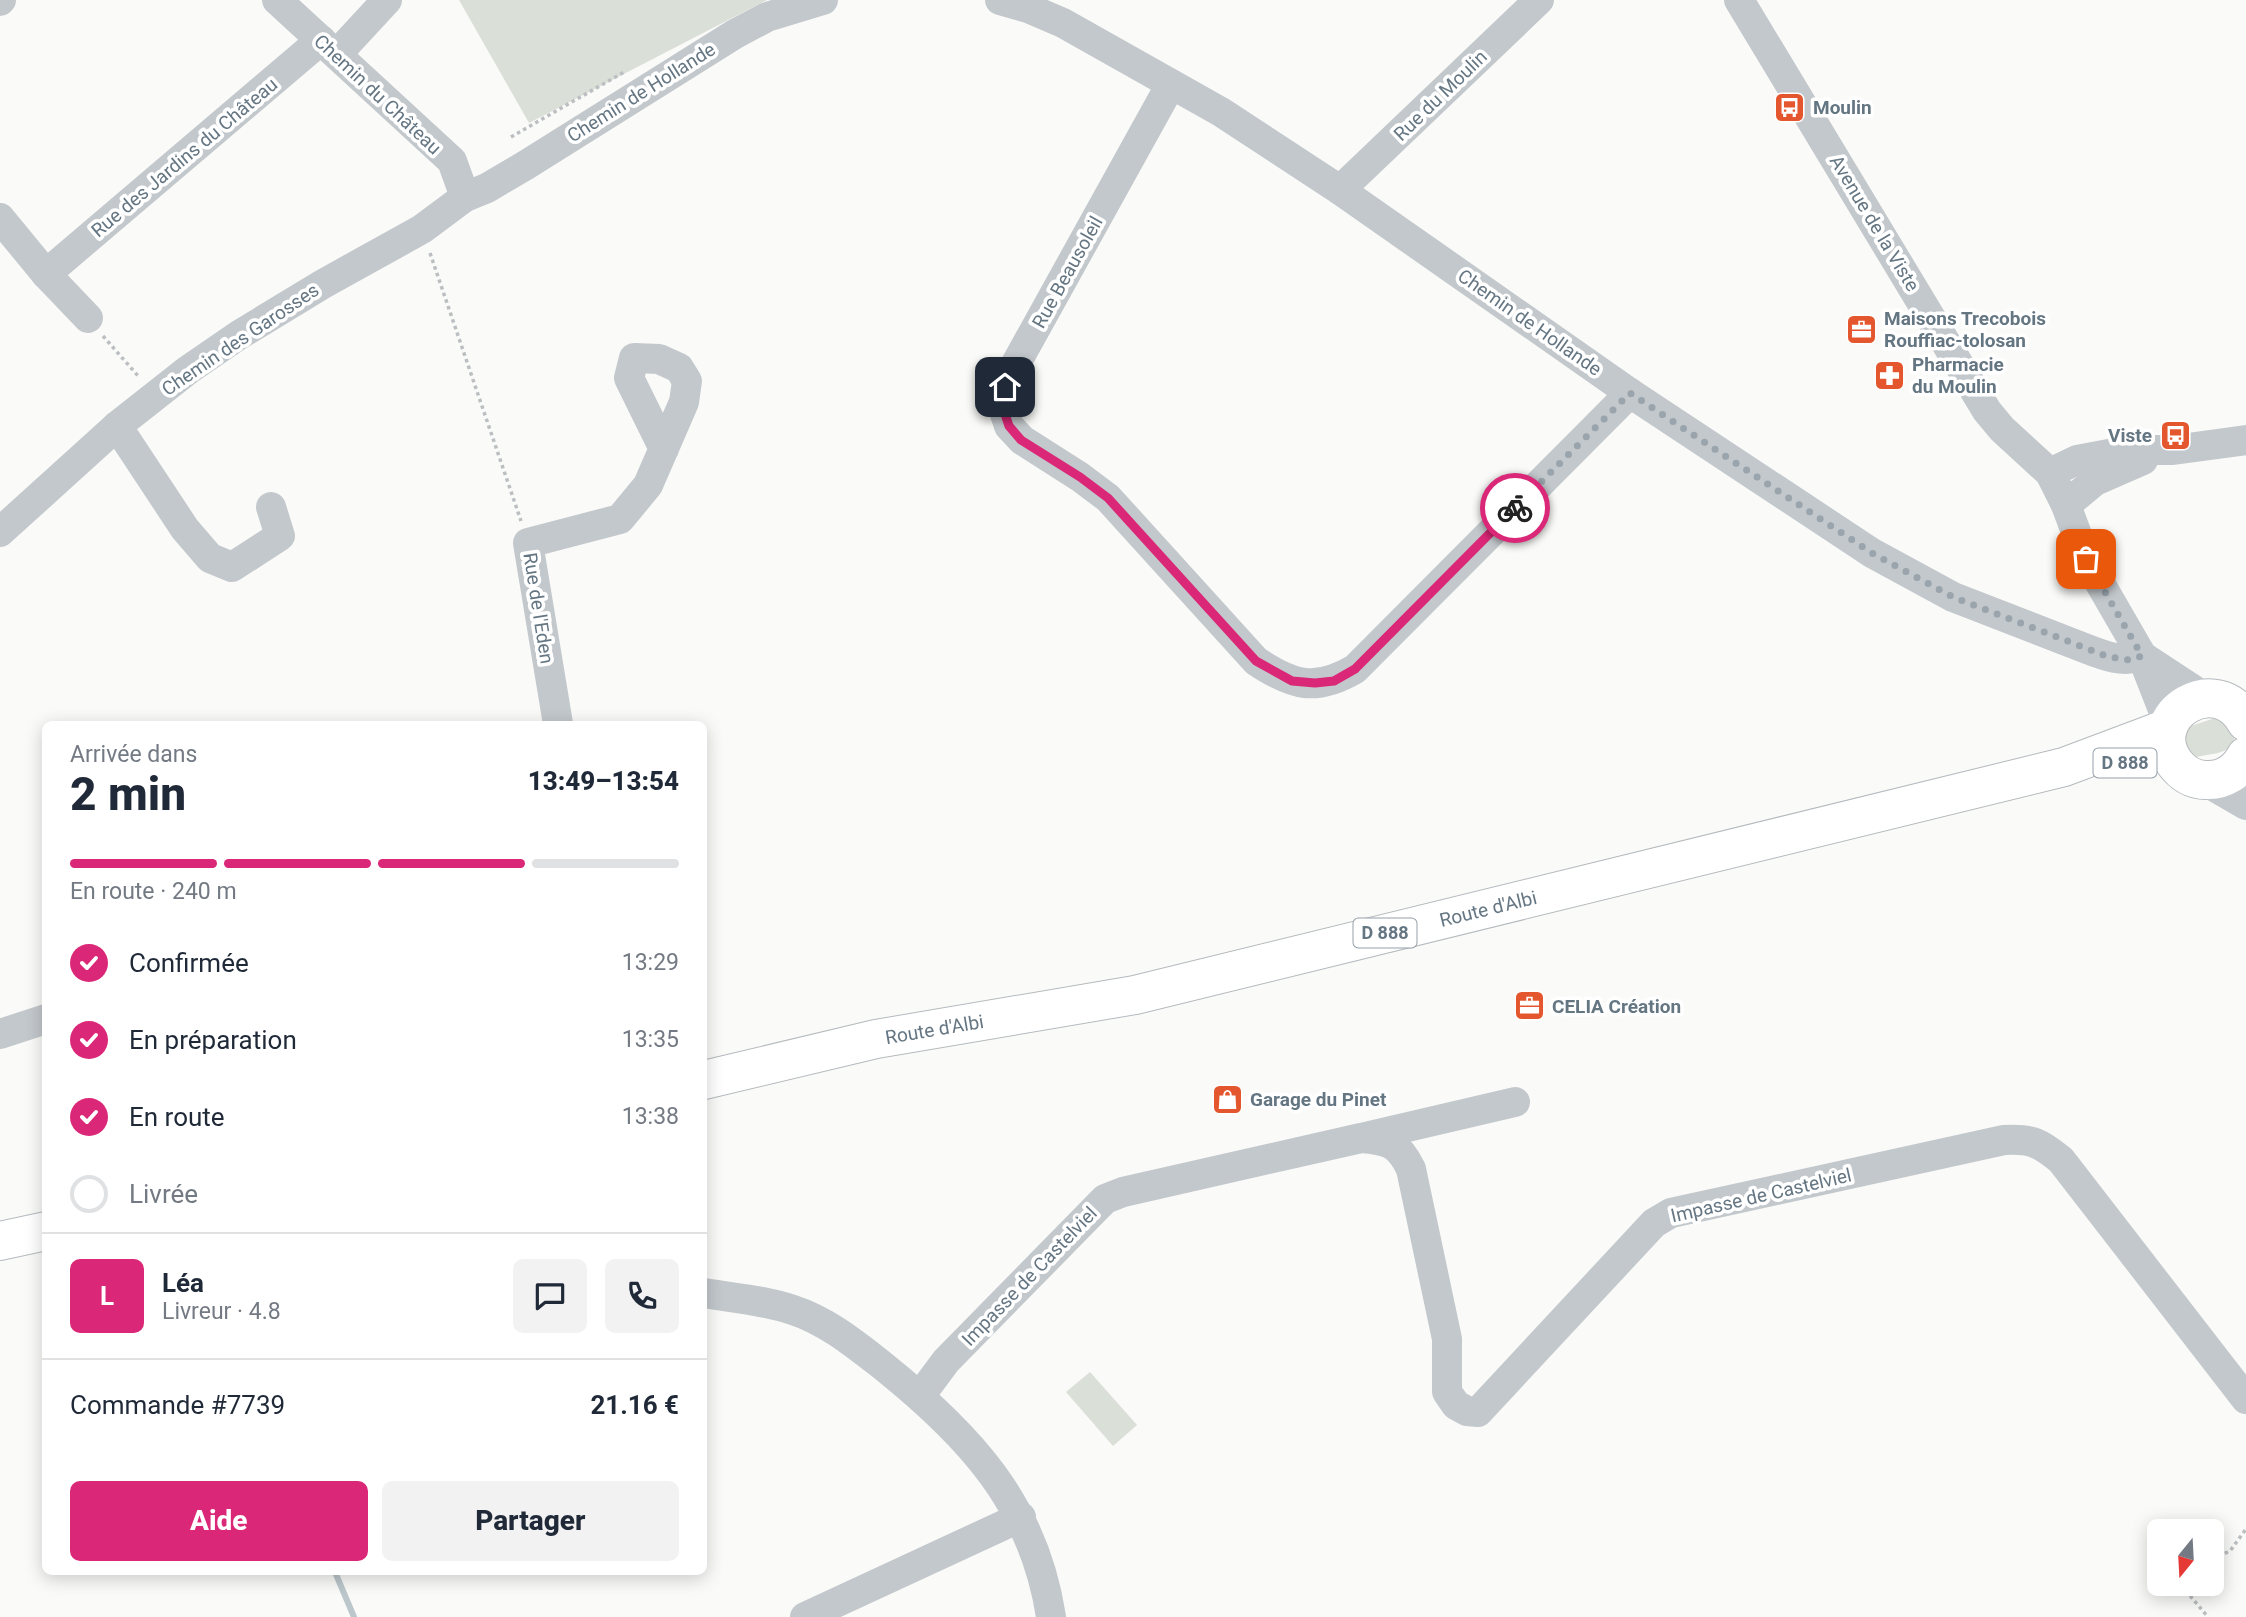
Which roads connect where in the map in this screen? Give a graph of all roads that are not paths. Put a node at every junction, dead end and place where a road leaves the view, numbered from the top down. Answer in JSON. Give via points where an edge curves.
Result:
{"nodes":[{"id":1,"x":277,"y":0,"type":"edge"},
{"id":2,"x":387,"y":0,"type":"edge"},
{"id":3,"x":823,"y":0,"type":"edge"},
{"id":4,"x":1000,"y":0,"type":"edge"},
{"id":5,"x":1539,"y":0,"type":"edge"},
{"id":6,"x":1739,"y":0,"type":"edge"},
{"id":7,"x":1029,"y":4,"type":"edge"},
{"id":8,"x":329,"y":47,"type":"junction"},
{"id":9,"x":1171,"y":84,"type":"junction"},
{"id":10,"x":1340,"y":190,"type":"junction"},
{"id":11,"x":465,"y":197,"type":"junction"},
{"id":12,"x":0,"y":218,"type":"edge"},
{"id":13,"x":46,"y":274,"type":"junction"},
{"id":14,"x":88,"y":318,"type":"road end"},
{"id":15,"x":1630,"y":393,"type":"junction"},
{"id":16,"x":117,"y":426,"type":"junction"},
{"id":17,"x":2246,"y":440,"type":"edge"},
{"id":18,"x":664,"y":449,"type":"dead end"},
{"id":19,"x":2173,"y":450,"type":"junction"},
{"id":20,"x":2050,"y":473,"type":"junction"},
{"id":21,"x":2066,"y":505,"type":"junction"},
{"id":22,"x":271,"y":507,"type":"dead end"},
{"id":23,"x":0,"y":532,"type":"edge"},
{"id":24,"x":2142,"y":656,"type":"junction"},
{"id":25,"x":2232,"y":707,"type":"edge"},
{"id":26,"x":558,"y":721,"type":"edge"},
{"id":27,"x":2169,"y":727,"type":"junction"},
{"id":28,"x":2246,"y":756,"type":"edge"},
{"id":29,"x":2064,"y":767,"type":"junction"},
{"id":30,"x":2194,"y":777,"type":"junction"},
{"id":31,"x":2246,"y":805,"type":"edge"},
{"id":32,"x":42,"y":1019,"type":"edge"},
{"id":33,"x":0,"y":1034,"type":"edge"},
{"id":34,"x":707,"y":1079,"type":"edge"},
{"id":35,"x":1515,"y":1102,"type":"dead end"},
{"id":36,"x":1361,"y":1138,"type":"junction"},
{"id":37,"x":42,"y":1232,"type":"edge"},
{"id":38,"x":0,"y":1241,"type":"edge"},
{"id":39,"x":707,"y":1293,"type":"edge"},
{"id":40,"x":920,"y":1396,"type":"junction"},
{"id":41,"x":2246,"y":1399,"type":"edge"},
{"id":42,"x":1021,"y":1517,"type":"junction"},
{"id":43,"x":805,"y":1617,"type":"edge"},
{"id":44,"x":1051,"y":1617,"type":"edge"}],
"edges":[{"from":1,"to":8,"type":"street","name":"Chemin du Château"},
{"from":2,"to":8,"type":"street","name":"Rue des Jardins du Château"},
{"from":3,"to":11,"type":"street","name":"Chemin de Hollande","via":[[766,17],[735,34],[526,165]]},
{"from":4,"to":7,"type":"street","name":"Chemin de Hollande"},
{"from":5,"to":10,"type":"street","name":"Rue du Moulin"},
{"from":6,"to":20,"type":"street","name":"Avenue de la Viste","via":[[1987,411]]},
{"from":7,"to":9,"type":"street","name":"Chemin de Hollande"},
{"from":8,"to":11,"type":"street","name":"Chemin du Château","via":[[452,161]]},
{"from":8,"to":13,"type":"street","name":"Rue des Jardins du Château"},
{"from":9,"to":10,"type":"street","name":"Chemin de Hollande"},
{"from":9,"to":15,"type":"street","name":"Rue Beausoleil","via":[[1013,369],[1002,405],[1009,426],[1021,440],[1108,498],[1256,661],[1272,672],[1292,681],[1315,683],[1334,681],[1355,669]]},
{"from":10,"to":15,"type":"street","name":"Chemin de Hollande"},
{"from":11,"to":16,"type":"street","name":"Chemin des Garosses","via":[[422,229],[239,335]]},
{"from":12,"to":13,"type":"street"},
{"from":13,"to":14,"type":"street"},
{"from":15,"to":24,"type":"street","name":"Chemin de Hollande","via":[[1872,553],[1953,597],[2109,657],[2130,660]]},
{"from":16,"to":22,"type":"street","via":[[185,529],[210,558],[232,567],[280,536]]},
{"from":16,"to":23,"type":"street","name":"Chemin des Garosses"},
{"from":17,"to":19,"type":"street"},
{"from":18,"to":26,"type":"street","name":"Rue de l'Eden","via":[[648,485],[620,519],[528,542]]},
{"from":19,"to":20,"type":"street","via":[[2130,450],[2077,460]]},
{"from":19,"to":21,"type":"street","via":[[2095,481]]},
{"from":20,"to":21,"type":"street","name":"Avenue de la Viste"},
{"from":21,"to":24,"type":"street","name":"Avenue de la Viste","via":[[2086,559]]},
{"from":24,"to":25,"type":"street","name":"Avenue de la Viste"},
{"from":24,"to":27,"type":"street","name":"Avenue de la Viste"},
{"from":25,"to":27,"type":"main road","via":[[2183,706]]},
{"from":27,"to":29,"type":"main road","name":"Route d'Albi","number":"D 888"},
{"from":27,"to":30,"type":"main road","via":[[2172,759]]},
{"from":28,"to":30,"type":"main road","via":[[2224,777]]},
{"from":29,"to":30,"type":"main road","name":"Route d'Albi","number":"D 888","via":[[2136,763]]},
{"from":29,"to":34,"type":"main road","name":"Route d'Albi","number":"D 888","via":[[1135,995],[876,1039]]},
{"from":30,"to":31,"type":"street"},
{"from":32,"to":33,"type":"street"},
{"from":35,"to":36,"type":"street","name":"Impasse de Castelviel"},
{"from":36,"to":40,"type":"street","name":"Impasse de Castelviel","via":[[1105,1199],[946,1362]]},
{"from":36,"to":41,"type":"street","name":"Impasse de Castelviel","via":[[1392,1145],[1404,1153],[1411,1170],[1447,1339],[1447,1392],[1455,1405],[1466,1411],[1478,1412],[1654,1223],[1671,1213],[2004,1140],[2026,1139],[2061,1160]]},
{"from":37,"to":38,"type":"main road"},
{"from":39,"to":40,"type":"street","via":[[793,1310],[821,1323]]},
{"from":40,"to":42,"type":"street","via":[[977,1455]]},
{"from":42,"to":43,"type":"street"},
{"from":42,"to":44,"type":"street","via":[[1038,1560]]}]}
